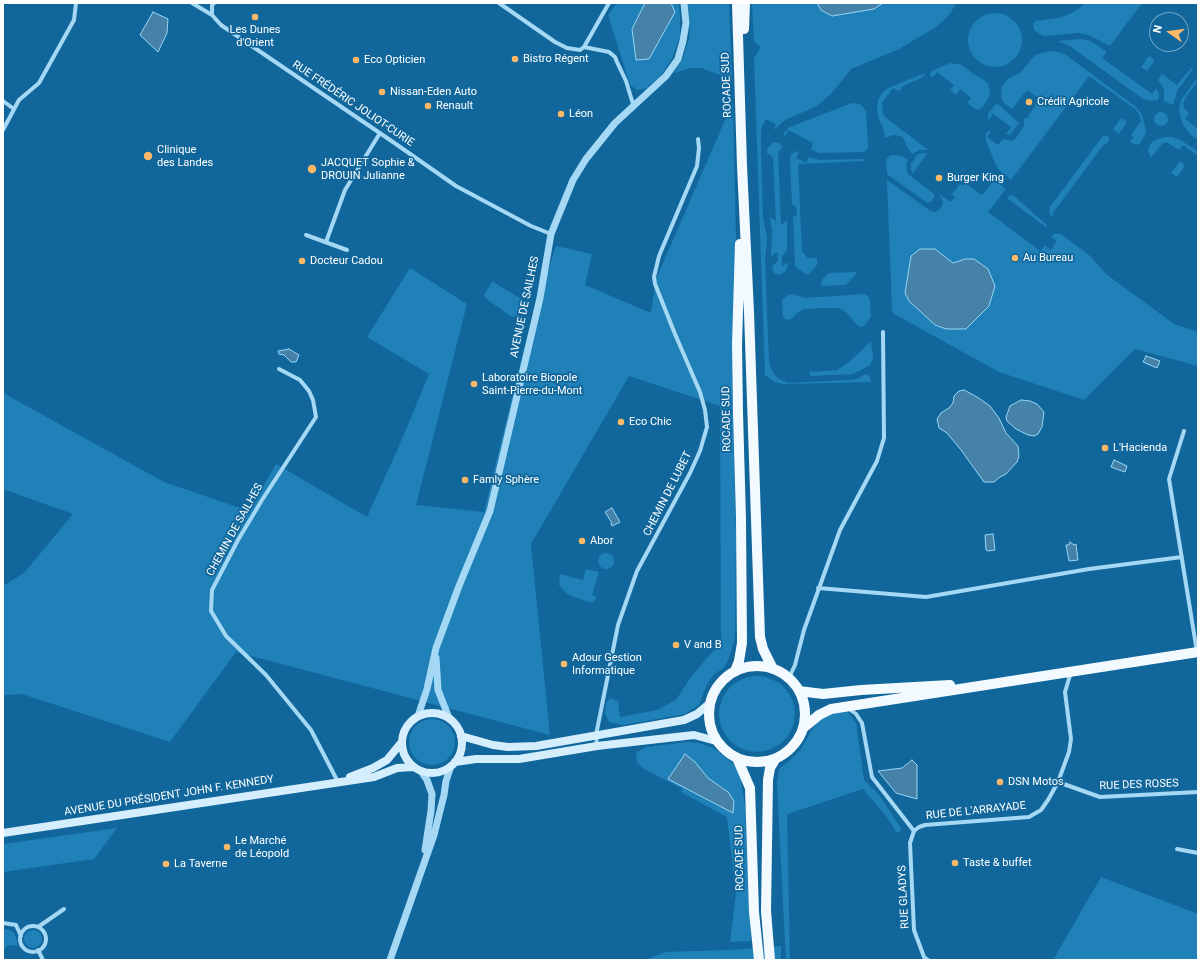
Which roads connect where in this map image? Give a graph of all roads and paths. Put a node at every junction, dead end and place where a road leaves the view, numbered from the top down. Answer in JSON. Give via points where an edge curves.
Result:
{"nodes":[{"id":1,"x":76,"y":3,"type":"edge"},
{"id":2,"x":192,"y":3,"type":"edge"},
{"id":3,"x":214,"y":3,"type":"edge"},
{"id":4,"x":498,"y":3,"type":"edge"},
{"id":5,"x":608,"y":3,"type":"edge"},
{"id":6,"x":684,"y":3,"type":"edge"},
{"id":7,"x":736,"y":3,"type":"edge"},
{"id":8,"x":745,"y":3,"type":"edge"},
{"id":9,"x":212,"y":14,"type":"junction"},
{"id":10,"x":584,"y":47,"type":"junction"},
{"id":11,"x":738,"y":54,"type":"junction"},
{"id":12,"x":3,"y":101,"type":"edge"},
{"id":13,"x":633,"y":104,"type":"junction"},
{"id":14,"x":14,"y":109,"type":"junction"},
{"id":15,"x":3,"y":130,"type":"edge"},
{"id":16,"x":380,"y":133,"type":"junction"},
{"id":17,"x":698,"y":139,"type":"dead end"},
{"id":18,"x":742,"y":166,"type":"junction"},
{"id":19,"x":306,"y":234,"type":"dead end"},
{"id":20,"x":551,"y":234,"type":"junction"},
{"id":21,"x":326,"y":242,"type":"junction"},
{"id":22,"x":347,"y":250,"type":"dead end"},
{"id":23,"x":883,"y":332,"type":"dead end"},
{"id":24,"x":278,"y":369,"type":"dead end"},
{"id":25,"x":1184,"y":432,"type":"dead end"},
{"id":26,"x":1182,"y":557,"type":"junction"},
{"id":27,"x":818,"y":588,"type":"junction"},
{"id":28,"x":436,"y":648,"type":"junction"},
{"id":29,"x":1197,"y":652,"type":"edge"},
{"id":30,"x":773,"y":668,"type":"junction"},
{"id":31,"x":735,"y":671,"type":"junction"},
{"id":32,"x":1071,"y":672,"type":"junction"},
{"id":33,"x":788,"y":678,"type":"junction"},
{"id":34,"x":994,"y":683,"type":"junction"},
{"id":35,"x":799,"y":691,"type":"junction"},
{"id":36,"x":710,"y":703,"type":"junction"},
{"id":37,"x":846,"y":706,"type":"junction"},
{"id":38,"x":418,"y":716,"type":"junction"},
{"id":39,"x":449,"y":718,"type":"junction"},
{"id":40,"x":803,"y":728,"type":"junction"},
{"id":41,"x":596,"y":735,"type":"junction"},
{"id":42,"x":461,"y":736,"type":"junction"},
{"id":43,"x":716,"y":741,"type":"junction"},
{"id":44,"x":401,"y":743,"type":"junction"},
{"id":45,"x":597,"y":746,"type":"junction"},
{"id":46,"x":737,"y":758,"type":"junction"},
{"id":47,"x":776,"y":758,"type":"junction"},
{"id":48,"x":453,"y":764,"type":"junction"},
{"id":49,"x":414,"y":767,"type":"junction"},
{"id":50,"x":422,"y":771,"type":"junction"},
{"id":51,"x":338,"y":782,"type":"junction"},
{"id":52,"x":1058,"y":782,"type":"junction"},
{"id":53,"x":1198,"y":792,"type":"edge"},
{"id":54,"x":914,"y":830,"type":"junction"},
{"id":55,"x":3,"y":833,"type":"edge"},
{"id":56,"x":1177,"y":849,"type":"dead end"},
{"id":57,"x":1198,"y":854,"type":"edge"},
{"id":58,"x":424,"y":860,"type":"junction"},
{"id":59,"x":64,"y":909,"type":"dead end"},
{"id":60,"x":3,"y":923,"type":"edge"},
{"id":61,"x":38,"y":927,"type":"junction"},
{"id":62,"x":21,"y":936,"type":"junction"},
{"id":63,"x":38,"y":950,"type":"junction"},
{"id":64,"x":43,"y":960,"type":"edge"},
{"id":65,"x":390,"y":960,"type":"edge"},
{"id":66,"x":759,"y":960,"type":"edge"},
{"id":67,"x":770,"y":960,"type":"edge"},
{"id":68,"x":928,"y":960,"type":"edge"}],
"edges":[{"from":1,"to":14,"type":"street","via":[[74,20],[39,83],[19,100]]},
{"from":2,"to":9,"type":"street","name":"RUE FRÉDÉRIC JOLIOT-CURIE"},
{"from":3,"to":9,"type":"street"},
{"from":4,"to":10,"type":"street","via":[[555,42],[571,49],[580,50]]},
{"from":5,"to":10,"type":"street"},
{"from":6,"to":13,"type":"street","name":"AVENUE DE SAILHES","via":[[686,22],[678,59],[666,76]]},
{"from":7,"to":11,"type":"main road","name":"ROCADE SUD"},
{"from":8,"to":11,"type":"main road","via":[[743,37]]},
{"from":9,"to":16,"type":"street","name":"RUE FRÉDÉRIC JOLIOT-CURIE","via":[[221,25]]},
{"from":10,"to":13,"type":"street","via":[[609,52],[615,57]]},
{"from":11,"to":18,"type":"main road","name":"ROCADE SUD"},
{"from":12,"to":14,"type":"street"},
{"from":13,"to":20,"type":"street","name":"AVENUE DE SAILHES","via":[[586,159],[573,180]]},
{"from":14,"to":15,"type":"street"},
{"from":16,"to":20,"type":"street","name":"RUE FRÉDÉRIC JOLIOT-CURIE","via":[[456,186]]},
{"from":16,"to":21,"type":"street","via":[[345,190]]},
{"from":17,"to":41,"type":"street","name":"CHEMIN DE LUBET","via":[[697,166],[659,256],[654,277],[674,334],[700,392],[707,427],[690,473],[637,571],[618,625]]},
{"from":18,"to":30,"type":"main road","name":"ROCADE SUD","via":[[750,319],[760,637]]},
{"from":18,"to":31,"type":"main road","name":"ROCADE SUD","via":[[737,345],[742,519],[742,642]]},
{"from":19,"to":21,"type":"street"},
{"from":20,"to":28,"type":"street","name":"AVENUE DE SAILHES","via":[[540,298],[490,511]]},
{"from":21,"to":22,"type":"street"},
{"from":23,"to":27,"type":"street","via":[[884,438],[877,461],[840,530]]},
{"from":24,"to":51,"type":"street","name":"CHEMIN DE SAILHES","via":[[300,380],[309,391],[316,417],[238,540],[212,590],[211,611],[226,636],[266,675],[311,730]]},
{"from":25,"to":26,"type":"street","via":[[1169,479]]},
{"from":26,"to":27,"type":"street","via":[[1089,569],[926,597]]},
{"from":26,"to":29,"type":"street"},
{"from":27,"to":33,"type":"street","via":[[795,665]]},
{"from":28,"to":38,"type":"street","name":"AVENUE DE SAILHES","via":[[427,690]]},
{"from":28,"to":39,"type":"street","name":"AVENUE DE SAILHES","via":[[438,690]]},
{"from":29,"to":32,"type":"main road"},
{"from":30,"to":31,"type":"main road","via":[[760,666]]},
{"from":30,"to":33,"type":"main road"},
{"from":31,"to":36,"type":"main road","via":[[715,690]]},
{"from":32,"to":34,"type":"main road"},
{"from":32,"to":52,"type":"street","name":"RUE DE L'ARRAYADE","via":[[1065,692],[1071,739]]},
{"from":33,"to":35,"type":"main road"},
{"from":34,"to":35,"type":"main road","via":[[824,694]]},
{"from":34,"to":37,"type":"main road"},
{"from":35,"to":40,"type":"main road","via":[[804,703]]},
{"from":36,"to":41,"type":"main road","via":[[698,714],[684,720]]},
{"from":36,"to":43,"type":"main road","via":[[708,716]]},
{"from":37,"to":40,"type":"main road","via":[[819,714]]},
{"from":37,"to":54,"type":"street","name":"RUE DE L'ARRAYADE","via":[[862,723],[872,777]]},
{"from":38,"to":39,"type":"main road","via":[[434,712]]},
{"from":38,"to":44,"type":"main road","via":[[406,727]]},
{"from":39,"to":42,"type":"main road","via":[[459,729]]},
{"from":40,"to":47,"type":"main road","via":[[797,741],[788,751]]},
{"from":41,"to":42,"type":"main road","via":[[536,746],[485,743]]},
{"from":41,"to":45,"type":"street","name":"CHEMIN DE LUBET"},
{"from":42,"to":48,"type":"main road","via":[[460,754]]},
{"from":43,"to":45,"type":"main road","via":[[694,735]]},
{"from":43,"to":46,"type":"main road"},
{"from":44,"to":49,"type":"main road","via":[[407,760]]},
{"from":44,"to":51,"type":"main road","name":"AVENUE DU PRÉSIDENT JOHN F. KENNEDY","via":[[387,760]]},
{"from":45,"to":48,"type":"main road","via":[[519,759],[476,759]]},
{"from":46,"to":47,"type":"main road","via":[[750,762]]},
{"from":46,"to":66,"type":"main road","name":"ROCADE SUD","via":[[750,788],[754,912]]},
{"from":47,"to":67,"type":"main road","via":[[770,768],[768,780],[766,911]]},
{"from":48,"to":50,"type":"main road","via":[[442,771]]},
{"from":48,"to":58,"type":"street","via":[[446,781],[434,835]]},
{"from":49,"to":50,"type":"main road"},
{"from":49,"to":51,"type":"main road","name":"AVENUE DU PRÉSIDENT JOHN F. KENNEDY","via":[[397,768],[374,777]]},
{"from":50,"to":58,"type":"street","via":[[432,794]]},
{"from":51,"to":55,"type":"main road","name":"AVENUE DU PRÉSIDENT JOHN F. KENNEDY"},
{"from":52,"to":53,"type":"street","name":"RUE DES ROSES","via":[[1100,797]]},
{"from":52,"to":54,"type":"street","name":"RUE DE L'ARRAYADE","via":[[1040,810],[1029,817],[925,825]]},
{"from":54,"to":68,"type":"street","name":"RUE GLADYS","via":[[910,843],[914,930],[924,957]]},
{"from":56,"to":57,"type":"street"},
{"from":58,"to":65,"type":"street"},
{"from":59,"to":61,"type":"street"},
{"from":60,"to":62,"type":"street","via":[[16,925]]},
{"from":61,"to":62,"type":"street","via":[[27,927]]},
{"from":61,"to":63,"type":"street","via":[[46,937],[44,945]]},
{"from":62,"to":63,"type":"street","via":[[24,947],[30,951]]},
{"from":63,"to":64,"type":"street"}]}
